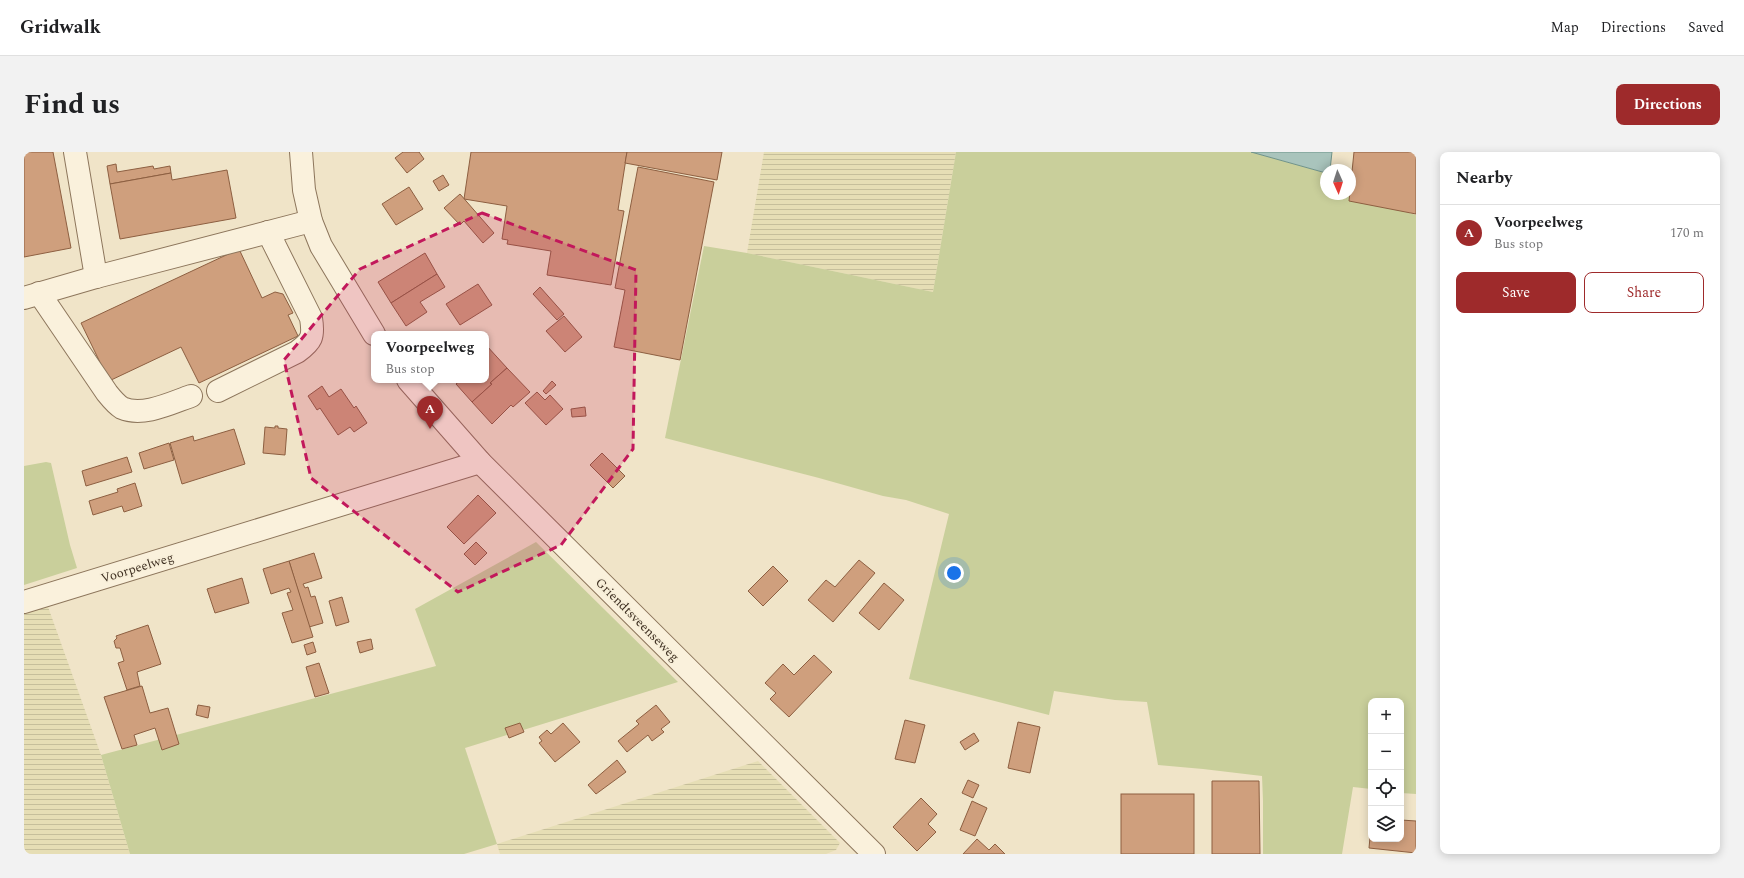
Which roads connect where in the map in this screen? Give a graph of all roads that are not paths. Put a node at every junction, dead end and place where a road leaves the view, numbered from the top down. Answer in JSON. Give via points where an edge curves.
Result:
{"nodes":[{"id":1,"x":75,"y":152,"type":"edge"},
{"id":2,"x":301,"y":152,"type":"edge"},
{"id":3,"x":312,"y":221,"type":"junction"},
{"id":4,"x":268,"y":232,"type":"junction"},
{"id":5,"x":96,"y":277,"type":"junction"},
{"id":6,"x":31,"y":296,"type":"edge"},
{"id":7,"x":372,"y":331,"type":"edge"},
{"id":8,"x":411,"y":383,"type":"edge"},
{"id":9,"x":218,"y":391,"type":"dead end"},
{"id":10,"x":191,"y":396,"type":"dead end"},
{"id":11,"x":480,"y":462,"type":"junction"},
{"id":12,"x":24,"y":602,"type":"edge"},
{"id":13,"x":874,"y":854,"type":"edge"}],
"edges":[{"from":1,"to":5,"type":"street"},
{"from":2,"to":3,"type":"street","via":[[304,190]]},
{"from":3,"to":4,"type":"street"},
{"from":3,"to":7,"type":"street","via":[[321,246]]},
{"from":4,"to":5,"type":"street"},
{"from":4,"to":9,"type":"street","via":[[312,318],[314,334],[297,352]]},
{"from":5,"to":6,"type":"street"},
{"from":6,"to":10,"type":"street","via":[[107,393],[121,407],[131,411],[148,410]]},
{"from":8,"to":11,"type":"street","name":"Griendtsveenseweg"},
{"from":11,"to":12,"type":"street","name":"Voorpeelweg"},
{"from":11,"to":13,"type":"street","name":"Griendtsveenseweg"}]}
